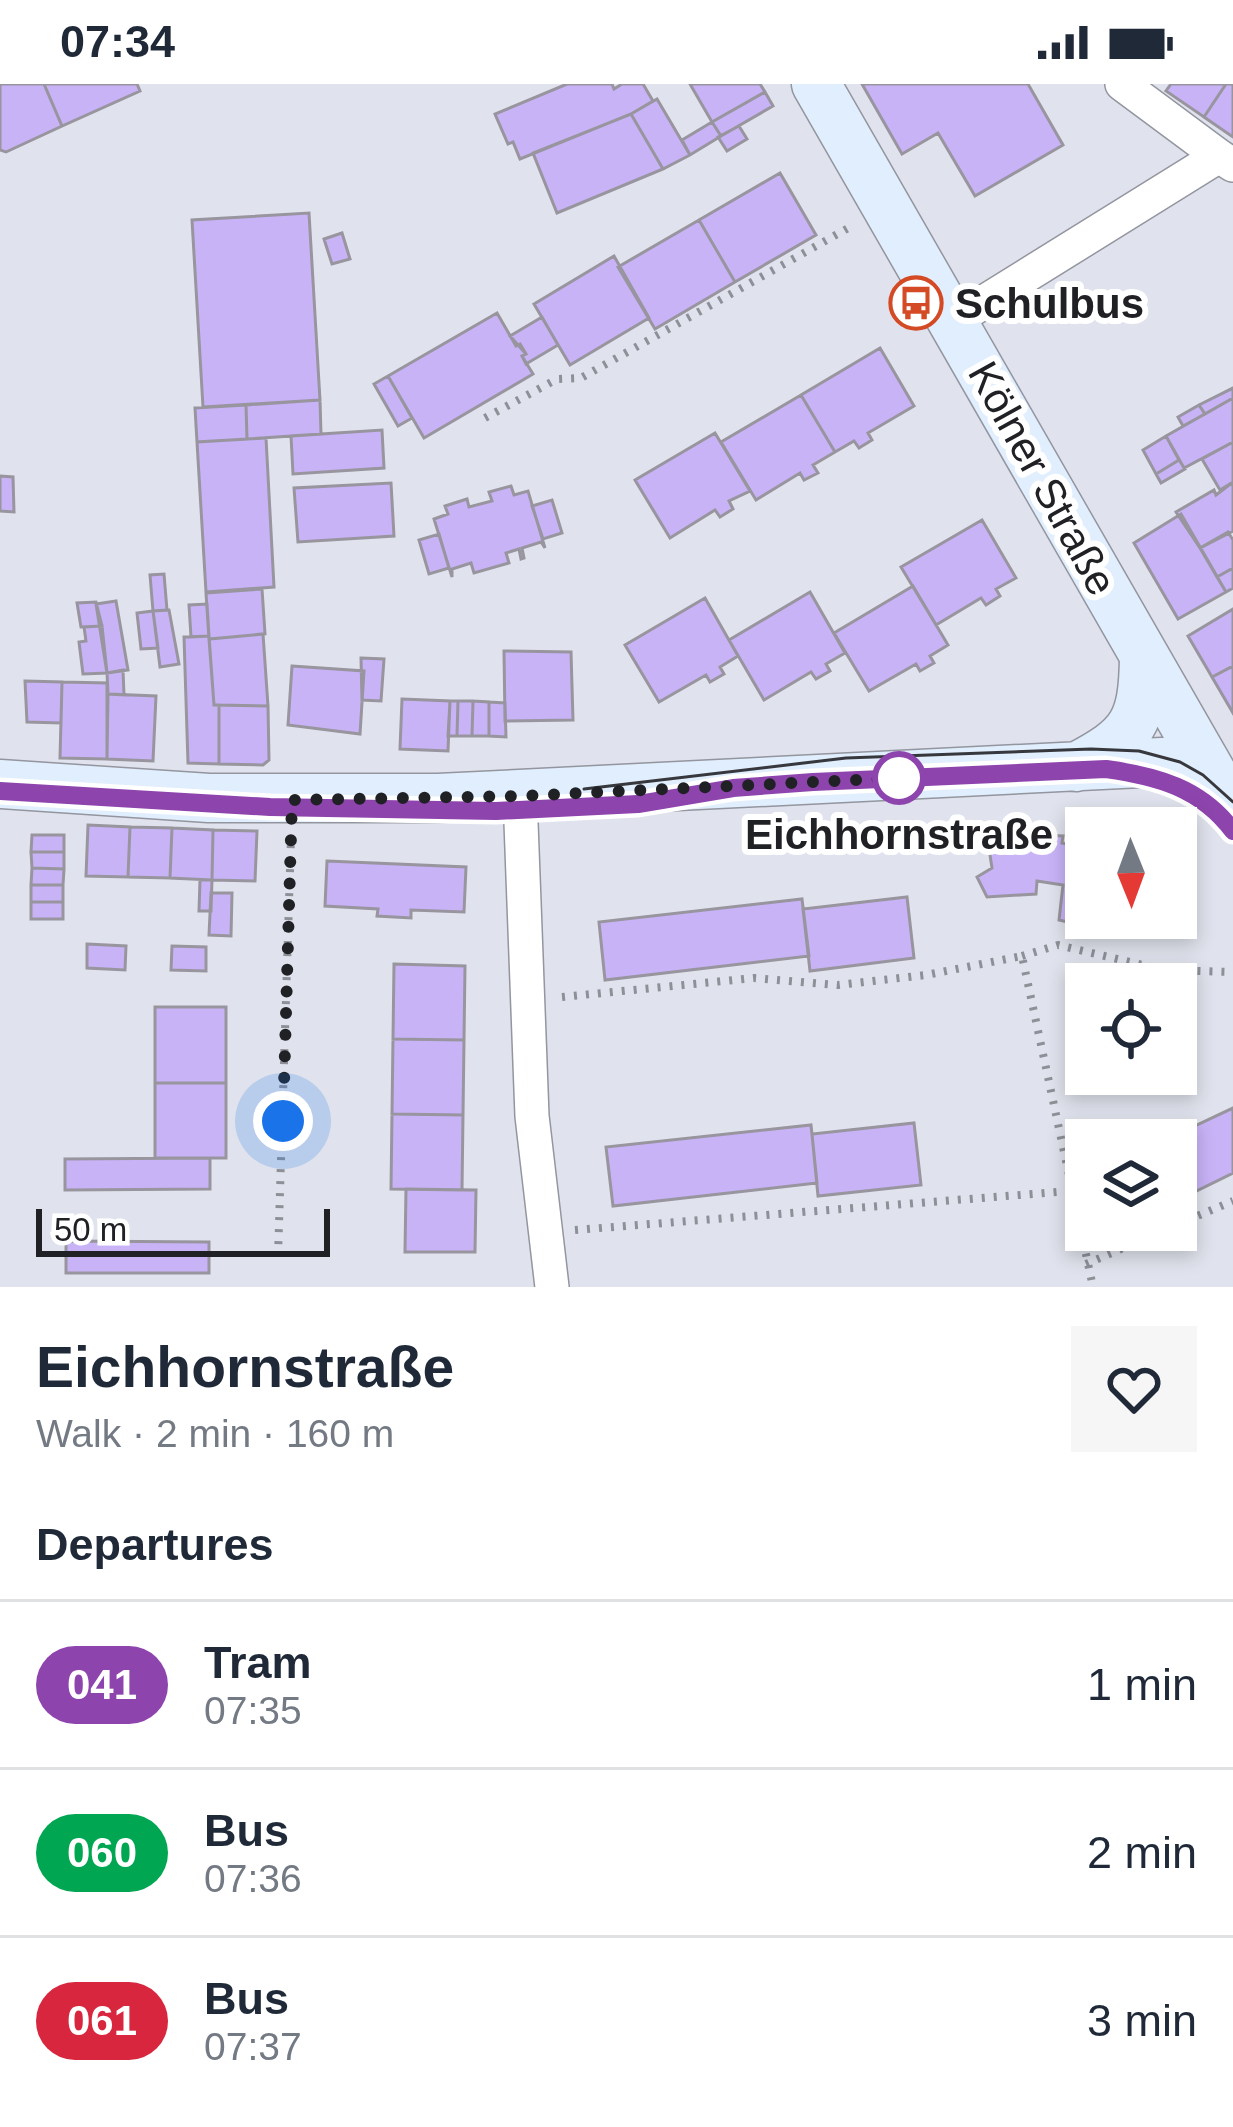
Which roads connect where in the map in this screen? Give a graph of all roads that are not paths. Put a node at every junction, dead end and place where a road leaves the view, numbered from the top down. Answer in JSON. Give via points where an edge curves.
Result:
{"nodes":[{"id":1,"x":816,"y":84,"type":"edge"},
{"id":2,"x":1122,"y":84,"type":"edge"},
{"id":3,"x":1226,"y":160,"type":"edge"},
{"id":4,"x":955,"y":320,"type":"junction"},
{"id":5,"x":1144,"y":656,"type":"junction"},
{"id":6,"x":1202,"y":760,"type":"junction"},
{"id":7,"x":1076,"y":767,"type":"junction"},
{"id":8,"x":0,"y":784,"type":"edge"},
{"id":9,"x":520,"y":796,"type":"junction"},
{"id":10,"x":1233,"y":810,"type":"edge"},
{"id":11,"x":552,"y":1287,"type":"edge"}],
"edges":[{"from":1,"to":4,"type":"street","name":"Kölner Straße"},
{"from":2,"to":3,"type":"street"},
{"from":3,"to":4,"type":"street"},
{"from":4,"to":5,"type":"street","name":"Kölner Straße"},
{"from":5,"to":6,"type":"street","name":"Kölner Straße"},
{"from":5,"to":7,"type":"street","via":[[1134,723],[1109,750]]},
{"from":6,"to":7,"type":"street"},
{"from":6,"to":10,"type":"street","name":"Kölner Straße"},
{"from":7,"to":9,"type":"street"},
{"from":8,"to":9,"type":"street","via":[[292,800]]},
{"from":9,"to":11,"type":"street","via":[[525,1001]]}]}
